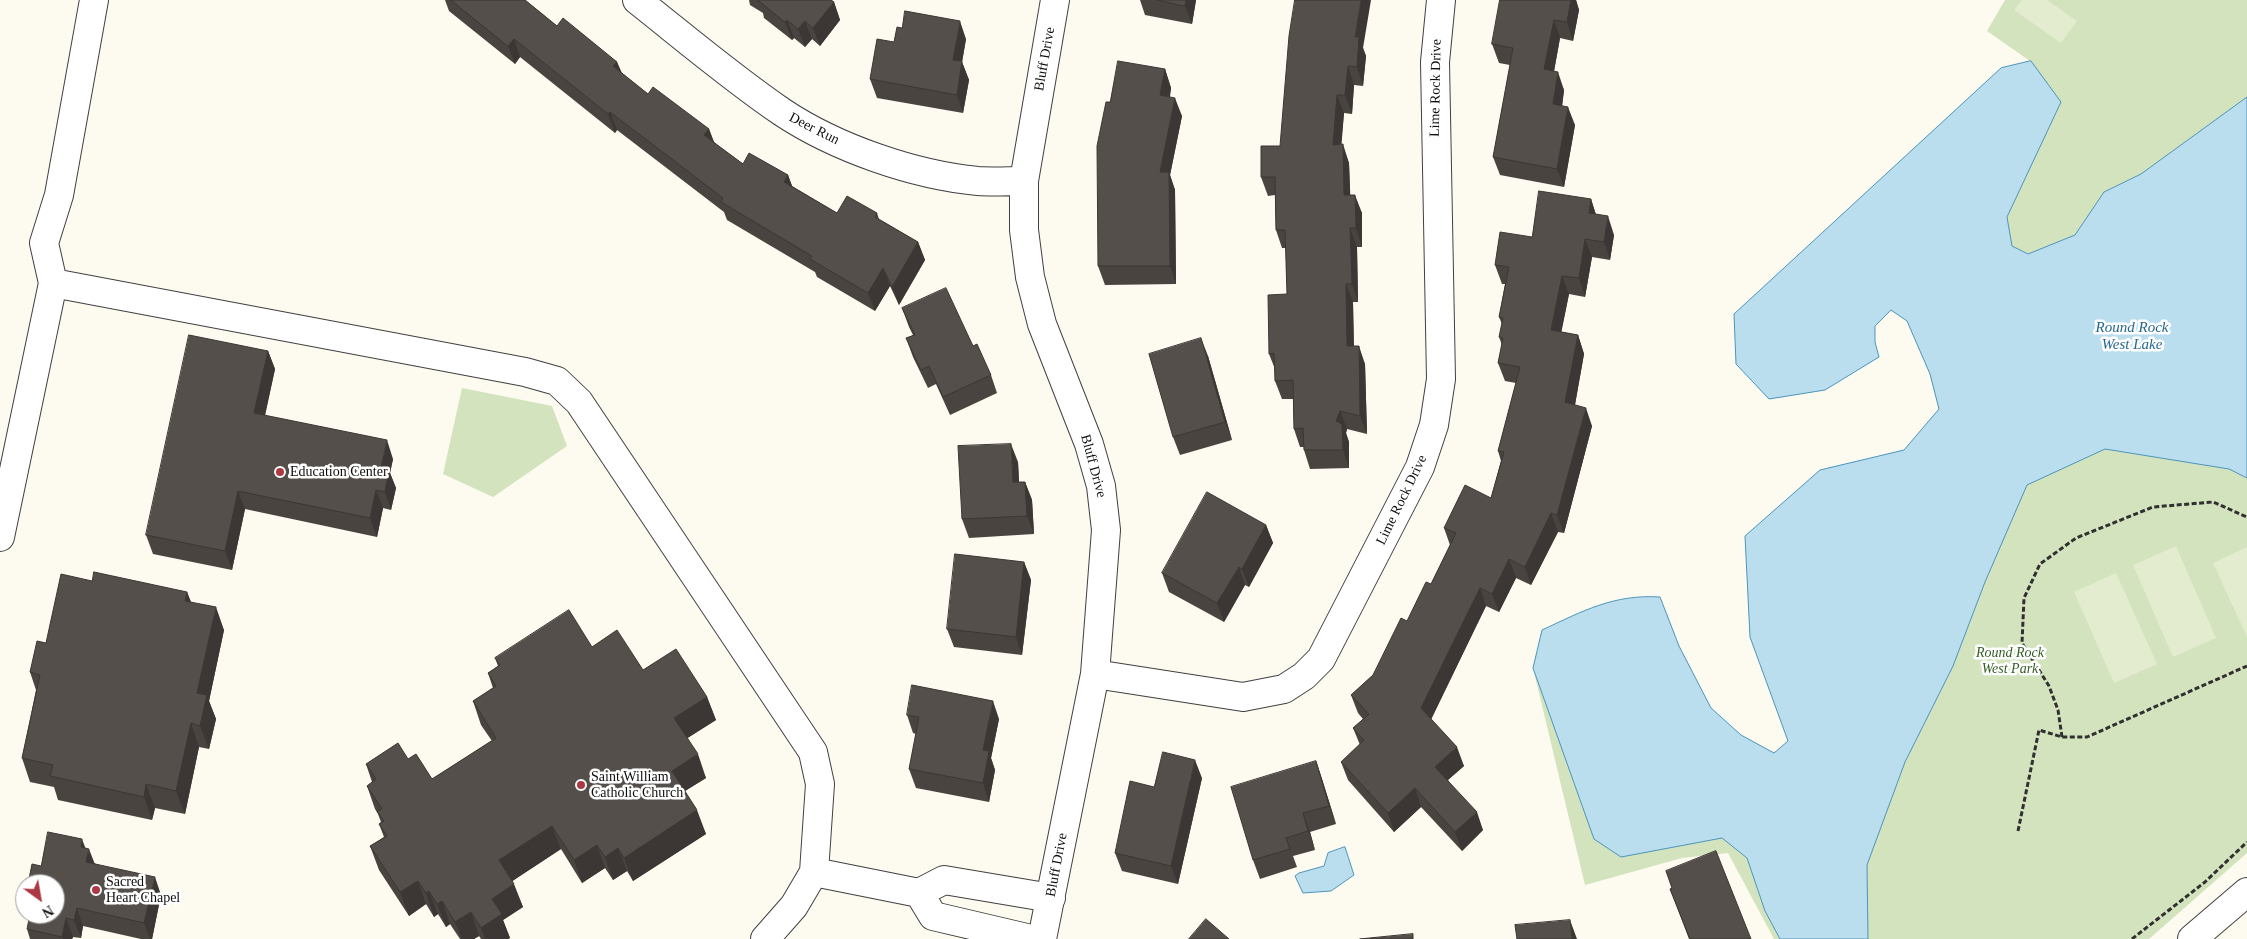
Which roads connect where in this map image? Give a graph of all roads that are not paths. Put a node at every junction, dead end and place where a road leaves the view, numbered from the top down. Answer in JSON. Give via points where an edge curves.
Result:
{"nodes":[{"id":1,"x":94,"y":0,"type":"edge"},
{"id":2,"x":637,"y":0,"type":"edge"},
{"id":3,"x":1055,"y":0,"type":"edge"},
{"id":4,"x":1441,"y":0,"type":"edge"},
{"id":5,"x":1024,"y":181,"type":"junction"},
{"id":6,"x":53,"y":283,"type":"junction"},
{"id":7,"x":0,"y":537,"type":"edge"},
{"id":8,"x":1095,"y":674,"type":"junction"},
{"id":9,"x":814,"y":872,"type":"junction"},
{"id":10,"x":2247,"y":892,"type":"edge"},
{"id":11,"x":920,"y":893,"type":"junction"},
{"id":12,"x":1050,"y":898,"type":"junction"},
{"id":13,"x":765,"y":939,"type":"edge"},
{"id":14,"x":1031,"y":939,"type":"edge"},
{"id":15,"x":1042,"y":939,"type":"edge"},
{"id":16,"x":2192,"y":939,"type":"edge"}],
"edges":[{"from":1,"to":6,"type":"street","via":[[59,194],[44,243]]},
{"from":2,"to":5,"type":"street","name":"Deer Run","via":[[783,113],[828,137],[874,156],[956,178]]},
{"from":3,"to":5,"type":"street","name":"Bluff Drive"},
{"from":4,"to":8,"type":"street","name":"Lime Rock Drive","via":[[1435,62],[1441,379],[1434,425],[1420,467],[1321,659],[1284,689],[1243,696]]},
{"from":5,"to":8,"type":"street","name":"Bluff Drive","via":[[1024,230],[1042,324],[1090,444],[1102,486],[1106,530]]},
{"from":6,"to":7,"type":"street"},
{"from":6,"to":9,"type":"street","via":[[526,372],[557,381],[579,402],[813,752],[820,784]]},
{"from":8,"to":12,"type":"street","name":"Bluff Drive"},
{"from":9,"to":11,"type":"street"},
{"from":9,"to":13,"type":"street","via":[[794,906]]},
{"from":10,"to":16,"type":"street"},
{"from":11,"to":12,"type":"street","via":[[944,880]]},
{"from":11,"to":14,"type":"street","via":[[933,916]]},
{"from":12,"to":15,"type":"street","name":"Bluff Drive"}]}
